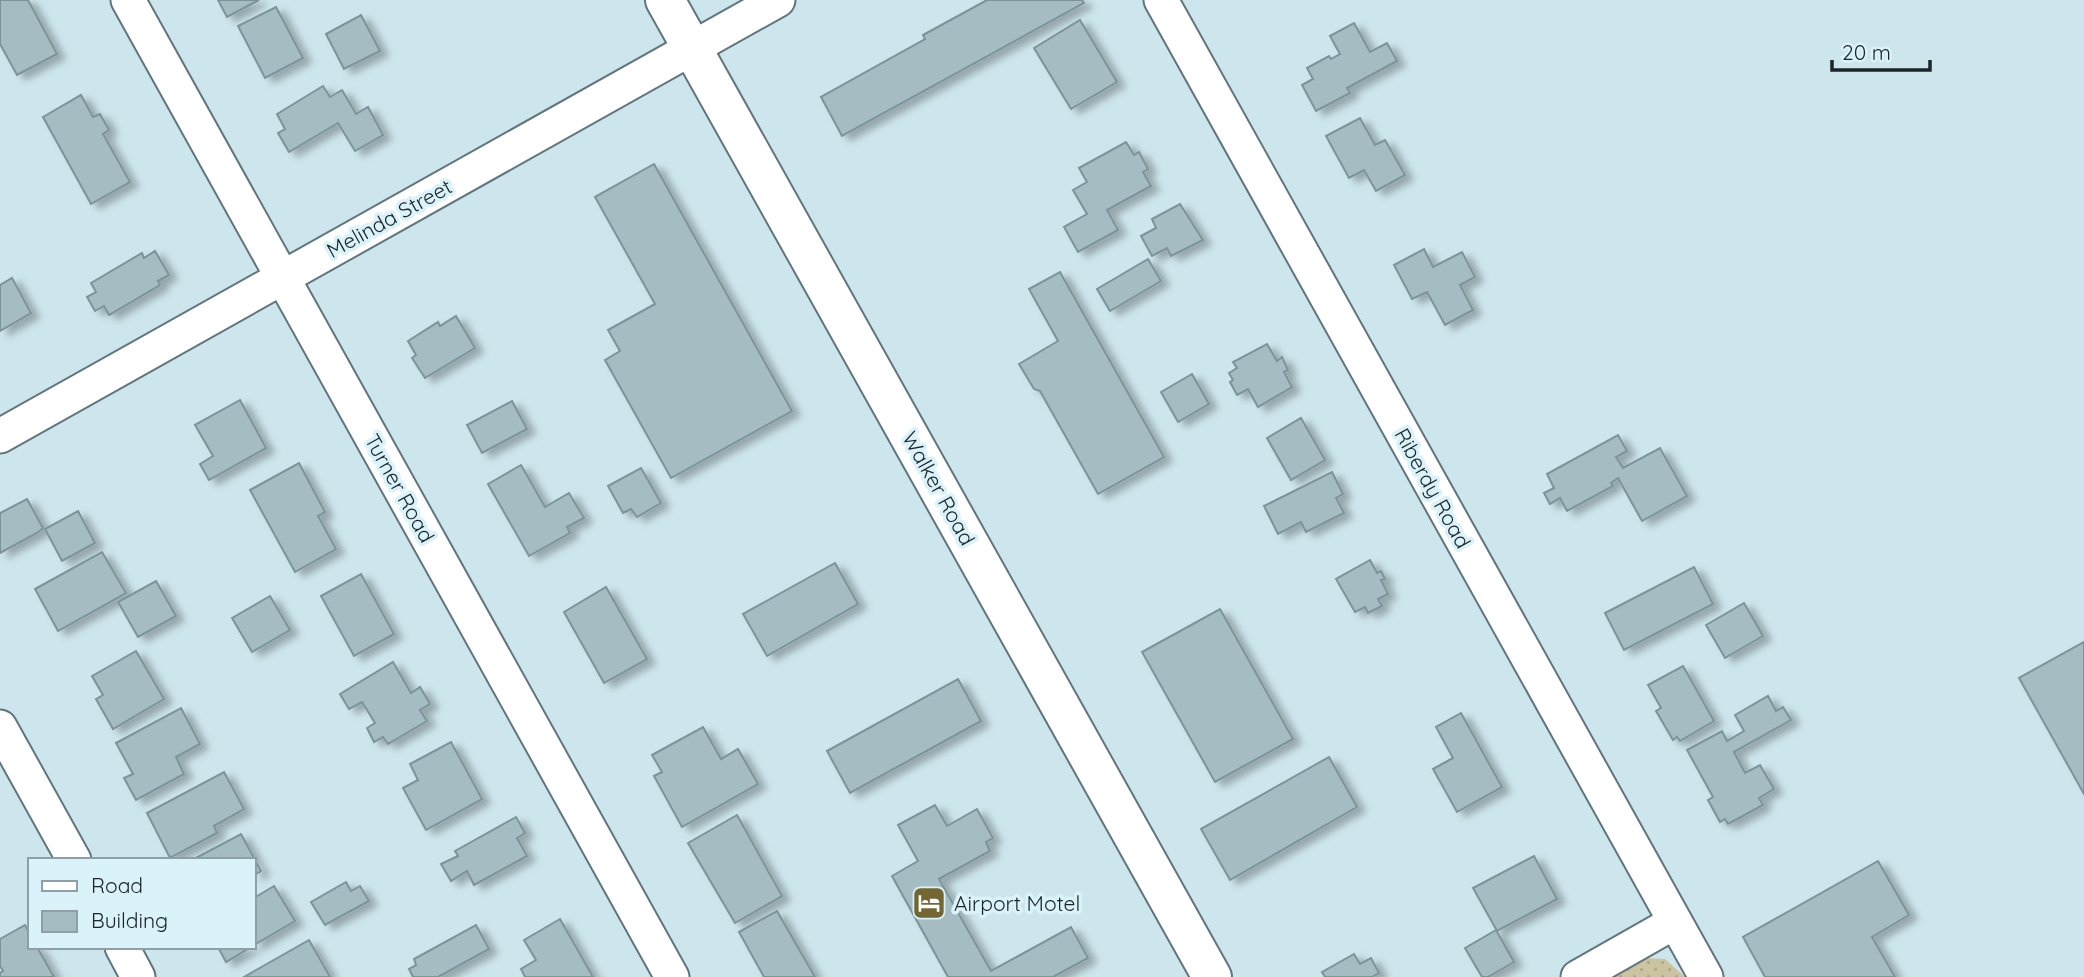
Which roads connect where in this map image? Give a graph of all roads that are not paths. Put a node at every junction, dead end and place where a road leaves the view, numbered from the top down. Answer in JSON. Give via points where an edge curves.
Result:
{"nodes":[{"id":1,"x":128,"y":0,"type":"edge"},
{"id":2,"x":665,"y":0,"type":"edge"},
{"id":3,"x":778,"y":0,"type":"edge"},
{"id":4,"x":1161,"y":0,"type":"edge"},
{"id":5,"x":692,"y":49,"type":"junction"},
{"id":6,"x":283,"y":277,"type":"junction"},
{"id":7,"x":0,"y":436,"type":"edge"},
{"id":8,"x":0,"y":727,"type":"edge"},
{"id":9,"x":73,"y":858,"type":"edge"},
{"id":10,"x":1675,"y":922,"type":"junction"},
{"id":11,"x":123,"y":949,"type":"edge"},
{"id":12,"x":138,"y":977,"type":"edge"},
{"id":13,"x":672,"y":977,"type":"edge"},
{"id":14,"x":1212,"y":977,"type":"edge"},
{"id":15,"x":1578,"y":977,"type":"edge"},
{"id":16,"x":1706,"y":977,"type":"edge"}],
"edges":[{"from":1,"to":6,"type":"street","name":"Turner Road"},
{"from":2,"to":5,"type":"main road","name":"Walker Road"},
{"from":3,"to":5,"type":"street","name":"Melinda Street"},
{"from":4,"to":10,"type":"street","name":"Riberdy Road"},
{"from":5,"to":6,"type":"street","name":"Melinda Street"},
{"from":5,"to":14,"type":"main road","name":"Walker Road"},
{"from":6,"to":7,"type":"street","name":"Melinda Street"},
{"from":6,"to":13,"type":"street","name":"Turner Road"},
{"from":8,"to":9,"type":"street"},
{"from":10,"to":15,"type":"street"},
{"from":10,"to":16,"type":"street","name":"Riberdy Road"},
{"from":11,"to":12,"type":"street"}]}
